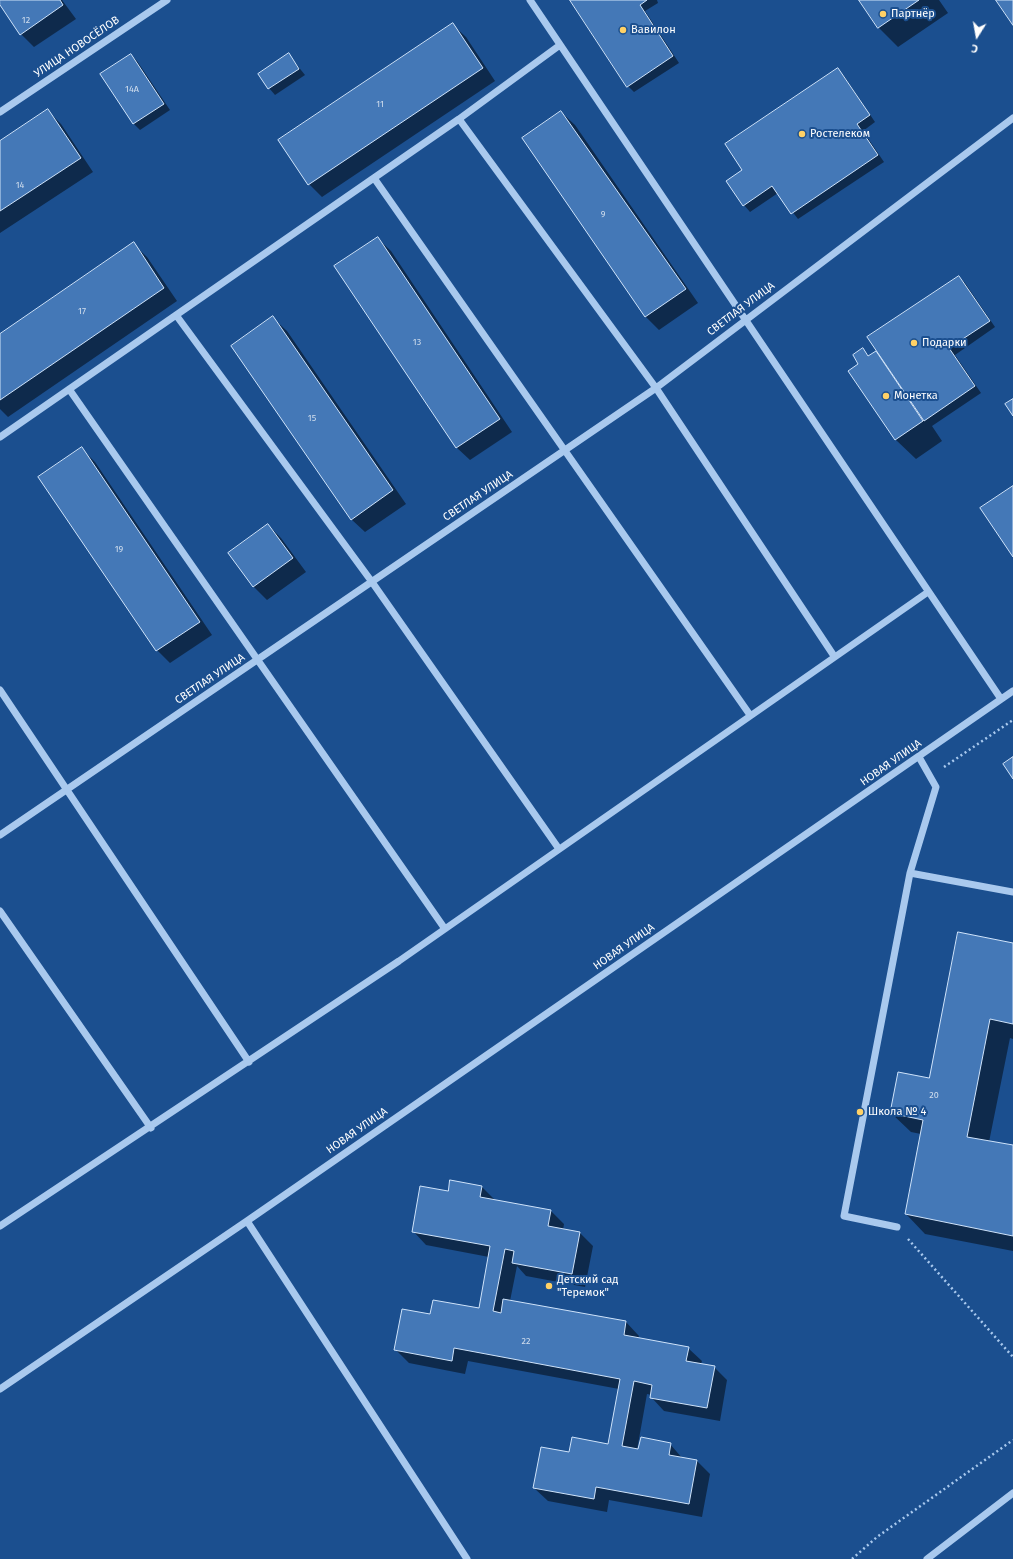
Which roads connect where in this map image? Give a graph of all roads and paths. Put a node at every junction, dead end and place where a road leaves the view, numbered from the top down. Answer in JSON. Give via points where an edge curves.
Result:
{"nodes":[{"id":1,"x":167,"y":0,"type":"edge"},
{"id":2,"x":530,"y":0,"type":"edge"},
{"id":3,"x":560,"y":45,"type":"junction"},
{"id":4,"x":0,"y":112,"type":"edge"},
{"id":5,"x":459,"y":118,"type":"junction"},
{"id":6,"x":1013,"y":118,"type":"edge"},
{"id":7,"x":374,"y":178,"type":"junction"},
{"id":8,"x":176,"y":315,"type":"junction"},
{"id":9,"x":745,"y":320,"type":"junction"},
{"id":10,"x":656,"y":388,"type":"junction"},
{"id":11,"x":69,"y":389,"type":"junction"},
{"id":12,"x":0,"y":437,"type":"edge"},
{"id":13,"x":565,"y":450,"type":"junction"},
{"id":14,"x":372,"y":582,"type":"junction"},
{"id":15,"x":928,"y":592,"type":"junction"},
{"id":16,"x":834,"y":656,"type":"junction"},
{"id":17,"x":258,"y":660,"type":"junction"},
{"id":18,"x":0,"y":690,"type":"edge"},
{"id":19,"x":1013,"y":691,"type":"edge"},
{"id":20,"x":1001,"y":700,"type":"junction"},
{"id":21,"x":750,"y":715,"type":"junction"},
{"id":22,"x":1013,"y":720,"type":"edge"},
{"id":23,"x":919,"y":757,"type":"junction"},
{"id":24,"x":931,"y":776,"type":"junction"},
{"id":25,"x":67,"y":790,"type":"junction"},
{"id":26,"x":0,"y":835,"type":"edge"},
{"id":27,"x":560,"y":849,"type":"junction"},
{"id":28,"x":910,"y":873,"type":"junction"},
{"id":29,"x":1013,"y":892,"type":"edge"},
{"id":30,"x":0,"y":911,"type":"edge"},
{"id":31,"x":445,"y":928,"type":"junction"},
{"id":32,"x":249,"y":1062,"type":"junction"},
{"id":33,"x":151,"y":1128,"type":"junction"},
{"id":34,"x":247,"y":1221,"type":"junction"},
{"id":35,"x":0,"y":1226,"type":"edge"},
{"id":36,"x":897,"y":1227,"type":"joint"},
{"id":37,"x":1013,"y":1358,"type":"edge"},
{"id":38,"x":0,"y":1389,"type":"edge"},
{"id":39,"x":1013,"y":1440,"type":"edge"},
{"id":40,"x":1013,"y":1493,"type":"edge"},
{"id":41,"x":467,"y":1559,"type":"edge"},
{"id":42,"x":852,"y":1559,"type":"edge"},
{"id":43,"x":927,"y":1559,"type":"edge"}],
"edges":[{"from":1,"to":4,"type":"street","name":"УЛИЦА НОВОСЁЛОВ"},
{"from":2,"to":3,"type":"street"},
{"from":3,"to":5,"type":"street"},
{"from":3,"to":9,"type":"street"},
{"from":5,"to":7,"type":"street"},
{"from":5,"to":10,"type":"street"},
{"from":6,"to":9,"type":"street","name":"СВЕТЛАЯ УЛИЦА"},
{"from":7,"to":8,"type":"street"},
{"from":7,"to":13,"type":"street"},
{"from":8,"to":11,"type":"street"},
{"from":8,"to":14,"type":"street"},
{"from":9,"to":10,"type":"street","name":"СВЕТЛАЯ УЛИЦА"},
{"from":9,"to":15,"type":"street"},
{"from":10,"to":13,"type":"street","name":"СВЕТЛАЯ УЛИЦА"},
{"from":10,"to":16,"type":"street"},
{"from":11,"to":12,"type":"street"},
{"from":11,"to":17,"type":"street"},
{"from":13,"to":14,"type":"street","name":"СВЕТЛАЯ УЛИЦА"},
{"from":13,"to":21,"type":"street"},
{"from":14,"to":17,"type":"street","name":"СВЕТЛАЯ УЛИЦА"},
{"from":14,"to":27,"type":"street"},
{"from":15,"to":16,"type":"street"},
{"from":15,"to":20,"type":"street"},
{"from":16,"to":21,"type":"street"},
{"from":17,"to":25,"type":"street","name":"СВЕТЛАЯ УЛИЦА"},
{"from":17,"to":31,"type":"street"},
{"from":18,"to":25,"type":"street"},
{"from":19,"to":20,"type":"street","name":"НОВАЯ УЛИЦА"},
{"from":20,"to":23,"type":"street","name":"НОВАЯ УЛИЦА"},
{"from":21,"to":27,"type":"street"},
{"from":22,"to":24,"type":"path"},
{"from":23,"to":24,"type":"street"},
{"from":23,"to":34,"type":"street","name":"НОВАЯ УЛИЦА"},
{"from":24,"to":28,"type":"street","via":[[936,787]]},
{"from":25,"to":26,"type":"street","name":"СВЕТЛАЯ УЛИЦА"},
{"from":25,"to":32,"type":"street"},
{"from":27,"to":31,"type":"street"},
{"from":28,"to":29,"type":"street"},
{"from":28,"to":36,"type":"street","via":[[844,1216]]},
{"from":30,"to":33,"type":"street"},
{"from":31,"to":32,"type":"street"},
{"from":32,"to":33,"type":"street"},
{"from":33,"to":35,"type":"street"},
{"from":34,"to":38,"type":"street","name":"НОВАЯ УЛИЦА"},
{"from":34,"to":41,"type":"street"},
{"from":36,"to":37,"type":"path"},
{"from":39,"to":42,"type":"path","via":[[877,1537]]},
{"from":40,"to":43,"type":"street"}]}
